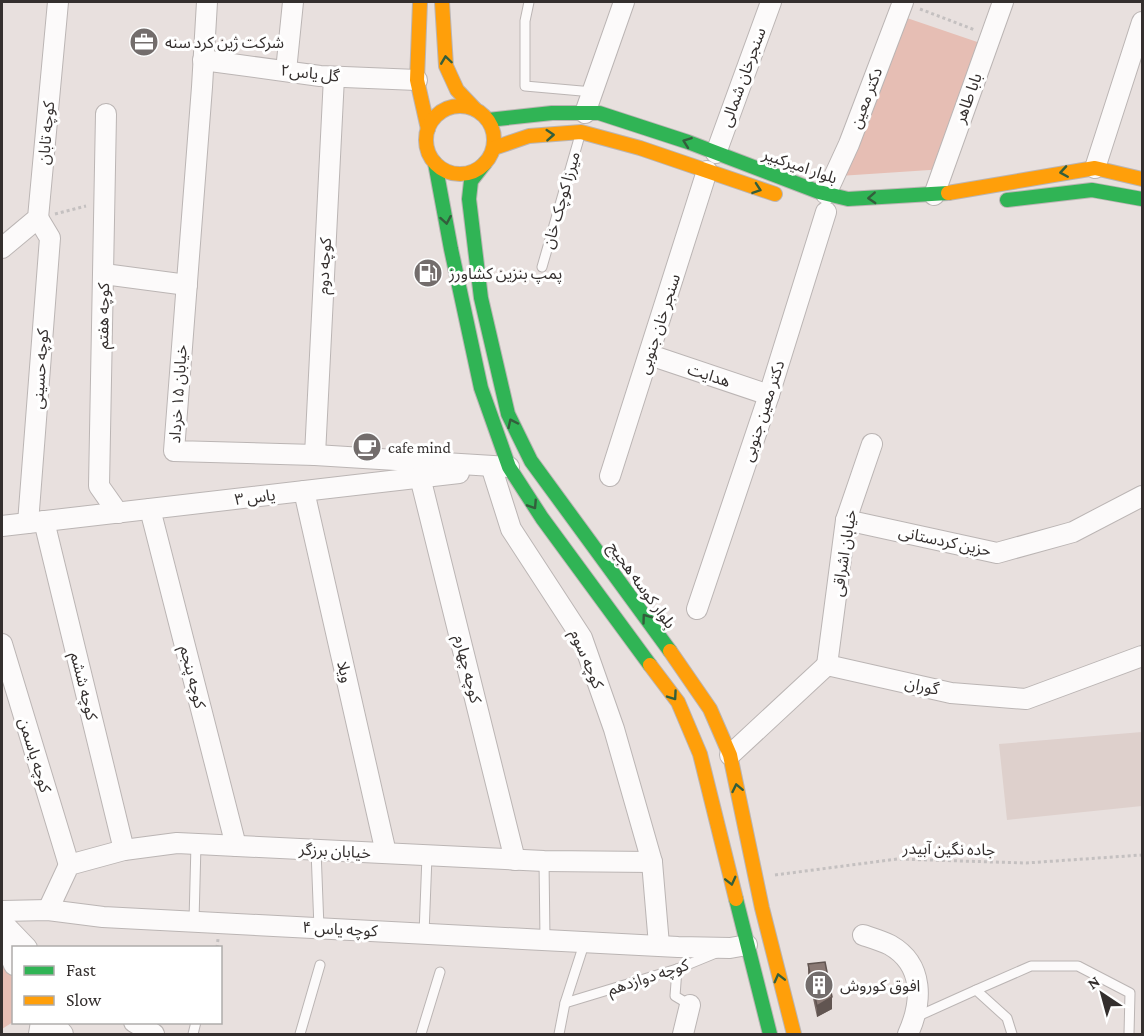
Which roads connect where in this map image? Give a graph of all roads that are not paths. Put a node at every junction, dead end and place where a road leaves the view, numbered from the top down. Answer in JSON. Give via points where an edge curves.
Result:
{"nodes":[{"id":1,"x":58,"y":2,"type":"edge"},
{"id":2,"x":207,"y":2,"type":"edge"},
{"id":3,"x":293,"y":2,"type":"edge"},
{"id":4,"x":420,"y":2,"type":"edge"},
{"id":5,"x":442,"y":2,"type":"edge"},
{"id":6,"x":529,"y":2,"type":"edge"},
{"id":7,"x":624,"y":2,"type":"edge"},
{"id":8,"x":771,"y":2,"type":"edge"},
{"id":9,"x":903,"y":2,"type":"edge"},
{"id":10,"x":1003,"y":2,"type":"edge"},
{"id":11,"x":1143,"y":22,"type":"edge"},
{"id":12,"x":203,"y":60,"type":"junction"},
{"id":13,"x":286,"y":71,"type":"junction"},
{"id":14,"x":334,"y":76,"type":"junction"},
{"id":15,"x":417,"y":80,"type":"junction"},
{"id":16,"x":594,"y":92,"type":"junction"},
{"id":17,"x":475,"y":109,"type":"junction"},
{"id":18,"x":585,"y":113,"type":"junction"},
{"id":19,"x":106,"y":114,"type":"dead end"},
{"id":20,"x":488,"y":120,"type":"junction"},
{"id":21,"x":428,"y":129,"type":"junction"},
{"id":22,"x":581,"y":132,"type":"junction"},
{"id":23,"x":494,"y":148,"type":"junction"},
{"id":24,"x":716,"y":153,"type":"junction"},
{"id":25,"x":435,"y":163,"type":"junction"},
{"id":26,"x":485,"y":163,"type":"junction"},
{"id":27,"x":1095,"y":168,"type":"junction"},
{"id":28,"x":707,"y":171,"type":"junction"},
{"id":29,"x":1143,"y":179,"type":"edge"},
{"id":30,"x":1092,"y":189,"type":"junction"},
{"id":31,"x":934,"y":195,"type":"junction"},
{"id":32,"x":783,"y":197,"type":"dead end"},
{"id":33,"x":1143,"y":199,"type":"edge"},
{"id":34,"x":996,"y":201,"type":"dead end"},
{"id":35,"x":826,"y":207,"type":"junction"},
{"id":36,"x":38,"y":218,"type":"junction"},
{"id":37,"x":2,"y":248,"type":"edge"},
{"id":38,"x":542,"y":267,"type":"dead end"},
{"id":39,"x":104,"y":274,"type":"junction"},
{"id":40,"x":187,"y":285,"type":"junction"},
{"id":41,"x":650,"y":355,"type":"junction"},
{"id":42,"x":769,"y":395,"type":"junction"},
{"id":43,"x":872,"y":444,"type":"dead end"},
{"id":44,"x":315,"y":455,"type":"junction"},
{"id":45,"x":531,"y":461,"type":"junction"},
{"id":46,"x":501,"y":468,"type":"junction"},
{"id":47,"x":610,"y":476,"type":"dead end"},
{"id":48,"x":420,"y":477,"type":"junction"},
{"id":49,"x":303,"y":491,"type":"junction"},
{"id":50,"x":1143,"y":496,"type":"edge"},
{"id":51,"x":150,"y":509,"type":"junction"},
{"id":52,"x":118,"y":513,"type":"junction"},
{"id":53,"x":846,"y":520,"type":"junction"},
{"id":54,"x":36,"y":522,"type":"junction"},
{"id":55,"x":2,"y":526,"type":"edge"},
{"id":56,"x":697,"y":609,"type":"dead end"},
{"id":57,"x":2,"y":644,"type":"edge"},
{"id":58,"x":1143,"y":656,"type":"edge"},
{"id":59,"x":827,"y":665,"type":"junction"},
{"id":60,"x":716,"y":760,"type":"junction"},
{"id":61,"x":196,"y":844,"type":"junction"},
{"id":62,"x":236,"y":846,"type":"junction"},
{"id":63,"x":124,"y":850,"type":"junction"},
{"id":64,"x":316,"y":850,"type":"junction"},
{"id":65,"x":386,"y":854,"type":"junction"},
{"id":66,"x":427,"y":856,"type":"junction"},
{"id":67,"x":515,"y":860,"type":"junction"},
{"id":68,"x":544,"y":861,"type":"junction"},
{"id":69,"x":652,"y":862,"type":"junction"},
{"id":70,"x":69,"y":866,"type":"junction"},
{"id":71,"x":48,"y":910,"type":"junction"},
{"id":72,"x":2,"y":911,"type":"edge"},
{"id":73,"x":194,"y":921,"type":"junction"},
{"id":74,"x":2,"y":922,"type":"edge"},
{"id":75,"x":319,"y":928,"type":"junction"},
{"id":76,"x":424,"y":934,"type":"junction"},
{"id":77,"x":863,"y":935,"type":"dead end"},
{"id":78,"x":2,"y":936,"type":"edge"},
{"id":79,"x":545,"y":939,"type":"junction"},
{"id":80,"x":585,"y":941,"type":"junction"},
{"id":81,"x":25,"y":946,"type":"edge"},
{"id":82,"x":669,"y":946,"type":"junction"},
{"id":83,"x":738,"y":947,"type":"junction"},
{"id":84,"x":12,"y":960,"type":"edge"},
{"id":85,"x":320,"y":965,"type":"dead end"},
{"id":86,"x":677,"y":969,"type":"junction"},
{"id":87,"x":440,"y":972,"type":"dead end"},
{"id":88,"x":976,"y":990,"type":"junction"},
{"id":89,"x":565,"y":1003,"type":"junction"},
{"id":90,"x":690,"y":1005,"type":"joint"},
{"id":91,"x":136,"y":1024,"type":"edge"},
{"id":92,"x":912,"y":1026,"type":"edge"},
{"id":93,"x":154,"y":1035,"type":"edge"},
{"id":94,"x":300,"y":1035,"type":"edge"},
{"id":95,"x":421,"y":1035,"type":"edge"},
{"id":96,"x":560,"y":1035,"type":"edge"},
{"id":97,"x":683,"y":1035,"type":"edge"},
{"id":98,"x":770,"y":1035,"type":"edge"},
{"id":99,"x":794,"y":1035,"type":"edge"},
{"id":100,"x":1011,"y":1035,"type":"edge"},
{"id":101,"x":1129,"y":1035,"type":"edge"}],
"edges":[{"from":1,"to":36,"type":"street","name":"کوچه تابان"},
{"from":2,"to":12,"type":"street","name":"خیابان ۱۵ خرداد"},
{"from":3,"to":13,"type":"street"},
{"from":4,"to":15,"type":"street"},
{"from":17,"to":5,"type":"street","one_way":true,"via":[[457,90],[446,66]]},
{"from":6,"to":16,"type":"lane","via":[[525,21],[525,86]]},
{"from":7,"to":16,"type":"street"},
{"from":8,"to":24,"type":"street","name":"سنجرخان شمالی"},
{"from":9,"to":35,"type":"street","name":"دکتر معین"},
{"from":10,"to":31,"type":"street","name":"بابا طاهر"},
{"from":11,"to":27,"type":"street"},
{"from":12,"to":13,"type":"street","name":"گل یاس۲"},
{"from":12,"to":40,"type":"street","name":"خیابان ۱۵ خرداد"},
{"from":13,"to":14,"type":"street","name":"گل یاس۲"},
{"from":14,"to":15,"type":"street","name":"گل یاس۲"},
{"from":14,"to":44,"type":"street","name":"کوچه دوم"},
{"from":15,"to":21,"type":"street"},
{"from":16,"to":18,"type":"street"},
{"from":17,"to":20,"type":"street"},
{"from":17,"to":21,"type":"street","via":[[447,108]]},
{"from":18,"to":20,"type":"street","name":"بلوار امیرکبیر"},
{"from":24,"to":18,"type":"street","name":"بلوار امیرکبیر","one_way":true,"via":[[614,117]]},
{"from":19,"to":39,"type":"street","name":"کوچه هفتم"},
{"from":20,"to":23,"type":"street","via":[[493,128]]},
{"from":21,"to":25,"type":"street","via":[[427,147]]},
{"from":23,"to":22,"type":"street","one_way":true,"via":[[529,136]]},
{"from":22,"to":28,"type":"street"},
{"from":22,"to":38,"type":"lane","name":"میرزا کوچک خان"},
{"from":23,"to":26,"type":"street"},
{"from":24,"to":35,"type":"street","name":"بلوار امیرکبیر"},
{"from":25,"to":26,"type":"street","via":[[460,174]]},
{"from":25,"to":46,"type":"street","name":"بلوار کوسه هجیج","one_way":true},
{"from":45,"to":26,"type":"street","name":"بلوار کوسه هجیج","one_way":true,"via":[[508,414],[482,298],[469,199],[471,181]]},
{"from":27,"to":29,"type":"street","name":"بلوار امیرکبیر"},
{"from":27,"to":30,"type":"street"},
{"from":27,"to":31,"type":"street","name":"بلوار امیرکبیر","one_way":true},
{"from":28,"to":32,"type":"street","one_way":true},
{"from":28,"to":41,"type":"street","name":"سنجر خان جنوبی"},
{"from":30,"to":33,"type":"street"},
{"from":30,"to":34,"type":"street"},
{"from":31,"to":35,"type":"street","name":"بلوار امیرکبیر","one_way":true,"via":[[848,199]]},
{"from":35,"to":42,"type":"street","name":"دکتر معین جنوبی"},
{"from":36,"to":37,"type":"street"},
{"from":36,"to":54,"type":"street","name":"کوچه حسینی","via":[[50,238]]},
{"from":39,"to":40,"type":"street"},
{"from":39,"to":52,"type":"street","name":"کوچه هفتم","via":[[99,486]]},
{"from":40,"to":44,"type":"street","name":"خیابان ۱۵ خرداد","via":[[174,451]]},
{"from":41,"to":42,"type":"street","name":"هدایت"},
{"from":41,"to":47,"type":"street","name":"سنجر خان جنوبی"},
{"from":42,"to":56,"type":"street","name":"دکتر معین جنوبی"},
{"from":43,"to":53,"type":"street","name":"خیابان اشراقی"},
{"from":44,"to":46,"type":"street","name":"خیابان ۱۵ خرداد"},
{"from":45,"to":46,"type":"street"},
{"from":60,"to":45,"type":"street","name":"بلوار کوسه هجیج","one_way":true,"via":[[710,709]]},
{"from":46,"to":48,"type":"street","name":"یاس ۳"},
{"from":46,"to":60,"type":"street","name":"بلوار کوسه هجیج","one_way":true,"via":[[678,702]]},
{"from":46,"to":69,"type":"street","name":"کوچه سوم","via":[[511,529],[582,638],[615,729]]},
{"from":48,"to":49,"type":"street","name":"یاس ۳"},
{"from":48,"to":67,"type":"street","name":"کوچه چهارم"},
{"from":49,"to":51,"type":"street","name":"یاس ۳"},
{"from":49,"to":65,"type":"street","name":"ویلا"},
{"from":50,"to":53,"type":"street","name":"حزین کردستانی","via":[[1073,532],[997,553]]},
{"from":51,"to":52,"type":"street","name":"یاس ۳"},
{"from":51,"to":62,"type":"street","name":"کوچه پنجم"},
{"from":52,"to":54,"type":"street","name":"یاس ۳"},
{"from":53,"to":59,"type":"street","name":"خیابان اشراقی"},
{"from":54,"to":55,"type":"street","name":"یاس ۳"},
{"from":54,"to":63,"type":"street","name":"کوچه ششم"},
{"from":57,"to":70,"type":"street","name":"کوچه یاسمن"},
{"from":58,"to":59,"type":"street","name":"گوران","via":[[1026,699],[951,693]]},
{"from":59,"to":60,"type":"street"},
{"from":60,"to":83,"type":"street","name":"بلوار کوسه هجیج","one_way":true},
{"from":99,"to":60,"type":"street","name":"بلوار کوسه هجیج","one_way":true,"via":[[756,878]]},
{"from":61,"to":62,"type":"street","name":"خیابان برزگر"},
{"from":61,"to":63,"type":"street","name":"خیابان برزگر"},
{"from":61,"to":73,"type":"lane"},
{"from":62,"to":64,"type":"street","name":"خیابان برزگر"},
{"from":63,"to":70,"type":"street","name":"خیابان برزگر"},
{"from":64,"to":65,"type":"street","name":"خیابان برزگر"},
{"from":64,"to":75,"type":"lane"},
{"from":65,"to":66,"type":"street","name":"خیابان برزگر"},
{"from":66,"to":67,"type":"street","name":"خیابان برزگر"},
{"from":66,"to":76,"type":"lane"},
{"from":67,"to":68,"type":"street","name":"خیابان برزگر"},
{"from":68,"to":69,"type":"street","name":"خیابان برزگر"},
{"from":68,"to":79,"type":"lane"},
{"from":69,"to":82,"type":"street","name":"کوچه سوم"},
{"from":70,"to":71,"type":"street"},
{"from":71,"to":72,"type":"street","name":"کوچه یاس ۴"},
{"from":71,"to":73,"type":"street","name":"کوچه یاس ۴"},
{"from":73,"to":75,"type":"street","name":"کوچه یاس ۴"},
{"from":74,"to":81,"type":"street"},
{"from":75,"to":76,"type":"street","name":"کوچه یاس ۴"},
{"from":76,"to":79,"type":"street","name":"کوچه یاس ۴"},
{"from":77,"to":92,"type":"street","via":[[891,946],[907,960],[916,976],[920,995]]},
{"from":78,"to":84,"type":"street"},
{"from":79,"to":80,"type":"street","name":"کوچه یاس ۴"},
{"from":80,"to":82,"type":"street","name":"کوچه یاس ۴"},
{"from":80,"to":89,"type":"lane"},
{"from":82,"to":83,"type":"street","name":"کوچه یاس ۴"},
{"from":83,"to":86,"type":"lane","name":"کوچه دوازدهم"},
{"from":83,"to":98,"type":"street","name":"بلوار کوسه هجیج"},
{"from":85,"to":94,"type":"lane"},
{"from":86,"to":89,"type":"lane","name":"کوچه دوازدهم"},
{"from":86,"to":90,"type":"lane","via":[[675,996]]},
{"from":87,"to":95,"type":"lane"},
{"from":88,"to":92,"type":"lane"},
{"from":88,"to":100,"type":"lane","via":[[1007,1018]]},
{"from":88,"to":101,"type":"lane","via":[[1031,966],[1078,966],[1130,993]]},
{"from":89,"to":96,"type":"lane"},
{"from":90,"to":97,"type":"street"},
{"from":91,"to":93,"type":"street"}]}
